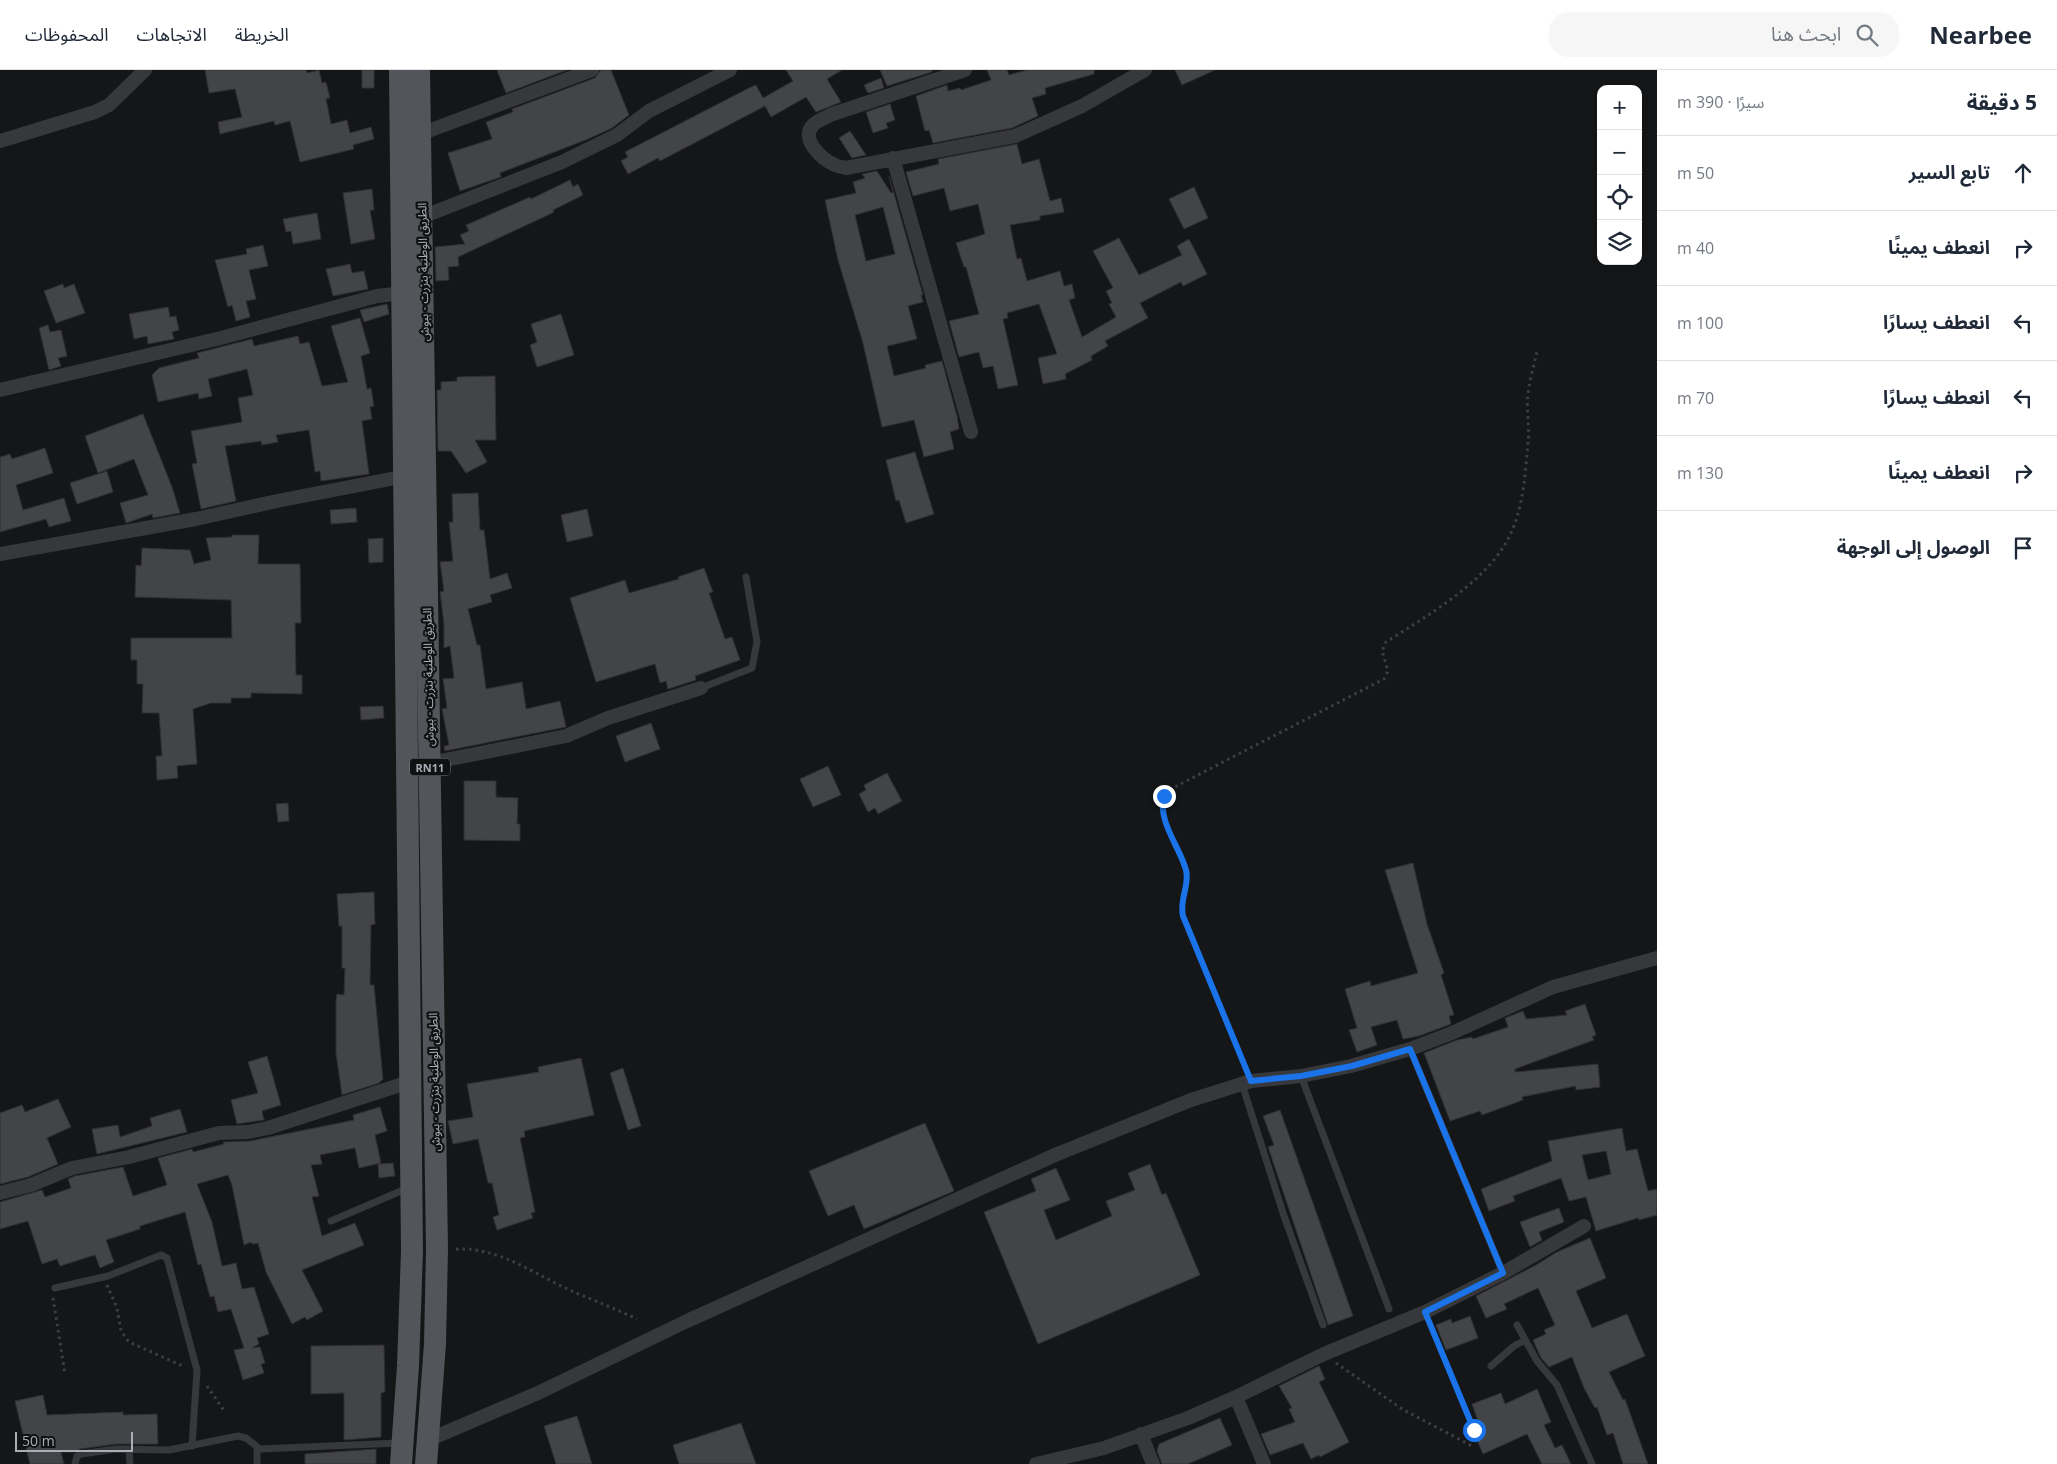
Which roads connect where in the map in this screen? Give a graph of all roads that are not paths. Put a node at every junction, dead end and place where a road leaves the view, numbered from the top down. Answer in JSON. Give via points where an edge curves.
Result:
{"nodes":[{"id":1,"x":145,"y":70,"type":"edge"},
{"id":2,"x":400,"y":70,"type":"edge"},
{"id":3,"x":419,"y":70,"type":"edge"},
{"id":4,"x":592,"y":70,"type":"edge"},
{"id":5,"x":730,"y":70,"type":"edge"},
{"id":6,"x":965,"y":70,"type":"edge"},
{"id":7,"x":1145,"y":70,"type":"edge"},
{"id":8,"x":420,"y":134,"type":"junction"},
{"id":9,"x":0,"y":141,"type":"edge"},
{"id":10,"x":893,"y":158,"type":"junction"},
{"id":11,"x":422,"y":217,"type":"junction"},
{"id":12,"x":403,"y":293,"type":"junction"},
{"id":13,"x":0,"y":390,"type":"edge"},
{"id":14,"x":971,"y":432,"type":"dead end"},
{"id":15,"x":406,"y":476,"type":"junction"},
{"id":16,"x":0,"y":554,"type":"edge"},
{"id":17,"x":746,"y":577,"type":"dead end"},
{"id":18,"x":701,"y":688,"type":"joint"},
{"id":19,"x":430,"y":763,"type":"junction"},
{"id":20,"x":1657,"y":958,"type":"edge"},
{"id":21,"x":1410,"y":1049,"type":"junction"},
{"id":22,"x":1301,"y":1076,"type":"junction"},
{"id":23,"x":409,"y":1082,"type":"junction"},
{"id":24,"x":1247,"y":1083,"type":"junction"},
{"id":25,"x":411,"y":1187,"type":"junction"},
{"id":26,"x":0,"y":1193,"type":"edge"},
{"id":27,"x":331,"y":1221,"type":"dead end"},
{"id":28,"x":1584,"y":1226,"type":"dead end"},
{"id":29,"x":1503,"y":1273,"type":"junction"},
{"id":30,"x":55,"y":1288,"type":"road end"},
{"id":31,"x":1389,"y":1309,"type":"dead end"},
{"id":32,"x":1323,"y":1325,"type":"dead end"},
{"id":33,"x":1517,"y":1325,"type":"dead end"},
{"id":34,"x":1525,"y":1340,"type":"junction"},
{"id":35,"x":1491,"y":1366,"type":"dead end"},
{"id":36,"x":1236,"y":1397,"type":"junction"},
{"id":37,"x":1141,"y":1434,"type":"junction"},
{"id":38,"x":428,"y":1440,"type":"junction"},
{"id":39,"x":192,"y":1446,"type":"junction"},
{"id":40,"x":128,"y":1448,"type":"junction"},
{"id":41,"x":256,"y":1448,"type":"junction"},
{"id":42,"x":402,"y":1453,"type":"edge"},
{"id":43,"x":74,"y":1464,"type":"edge"},
{"id":44,"x":130,"y":1464,"type":"edge"},
{"id":45,"x":257,"y":1464,"type":"edge"},
{"id":46,"x":426,"y":1464,"type":"edge"},
{"id":47,"x":1036,"y":1464,"type":"edge"},
{"id":48,"x":1153,"y":1464,"type":"edge"},
{"id":49,"x":1264,"y":1464,"type":"edge"},
{"id":50,"x":1592,"y":1464,"type":"edge"}],
"edges":[{"from":1,"to":9,"type":"street","via":[[109,105],[95,112]]},
{"from":2,"to":12,"type":"main road","name":"الطريق الوطنية بنزرت - ببوش","number":"RN11"},
{"from":3,"to":8,"type":"main road","name":"الطريق الوطنية بنزرت - ببوش","number":"RN11"},
{"from":4,"to":8,"type":"street"},
{"from":5,"to":11,"type":"street","via":[[649,111],[618,135],[562,162]]},
{"from":6,"to":10,"type":"street","via":[[830,114],[812,125],[809,131],[810,142],[816,151],[835,166],[846,168]]},
{"from":7,"to":10,"type":"street","via":[[1082,106],[1015,136]]},
{"from":8,"to":11,"type":"main road","name":"الطريق الوطنية بنزرت - ببوش","number":"RN11"},
{"from":10,"to":14,"type":"street"},
{"from":11,"to":19,"type":"main road","name":"الطريق الوطنية بنزرت - ببوش","number":"RN11"},
{"from":12,"to":13,"type":"street","via":[[377,296],[221,338]]},
{"from":12,"to":15,"type":"main road","name":"الطريق الوطنية بنزرت - ببوش","number":"RN11"},
{"from":15,"to":16,"type":"street","via":[[196,519]]},
{"from":15,"to":23,"type":"main road","name":"الطريق الوطنية بنزرت - ببوش","number":"RN11"},
{"from":17,"to":18,"type":"lane","via":[[757,642],[752,668]]},
{"from":18,"to":19,"type":"street","via":[[608,718],[566,736]]},
{"from":19,"to":38,"type":"main road","name":"الطريق الوطنية بنزرت - ببوش","number":"RN11","via":[[437,1249]]},
{"from":20,"to":21,"type":"street","via":[[1552,987]]},
{"from":21,"to":22,"type":"street","via":[[1352,1066]]},
{"from":21,"to":29,"type":"lane"},
{"from":22,"to":24,"type":"street"},
{"from":22,"to":31,"type":"lane"},
{"from":23,"to":25,"type":"main road","name":"الطريق الوطنية بنزرت - ببوش","number":"RN11"},
{"from":23,"to":26,"type":"street","via":[[268,1128],[219,1133],[130,1157],[72,1168],[31,1185]]},
{"from":24,"to":32,"type":"lane","via":[[1284,1216]]},
{"from":24,"to":38,"type":"street","via":[[1191,1100],[1055,1155],[538,1393]]},
{"from":25,"to":27,"type":"lane"},
{"from":25,"to":42,"type":"main road","name":"الطريق الوطنية بنزرت - ببوش","number":"RN11","via":[[412,1251]]},
{"from":28,"to":29,"type":"street"},
{"from":29,"to":36,"type":"street","via":[[1425,1312],[1324,1354]]},
{"from":30,"to":39,"type":"lane","via":[[104,1277],[161,1255],[167,1258],[198,1376]]},
{"from":33,"to":34,"type":"lane"},
{"from":34,"to":35,"type":"lane"},
{"from":34,"to":50,"type":"lane","via":[[1557,1385]]},
{"from":36,"to":37,"type":"street"},
{"from":36,"to":49,"type":"street"},
{"from":37,"to":47,"type":"street","via":[[1104,1448]]},
{"from":37,"to":48,"type":"street"},
{"from":38,"to":46,"type":"main road","name":"الطريق الوطنية بنزرت - ببوش","number":"RN11"},
{"from":39,"to":40,"type":"lane","via":[[169,1450]]},
{"from":39,"to":41,"type":"lane","via":[[238,1436],[246,1438]]},
{"from":40,"to":43,"type":"lane","via":[[81,1454]]},
{"from":40,"to":44,"type":"lane"},
{"from":41,"to":42,"type":"lane"},
{"from":41,"to":45,"type":"lane"}]}
